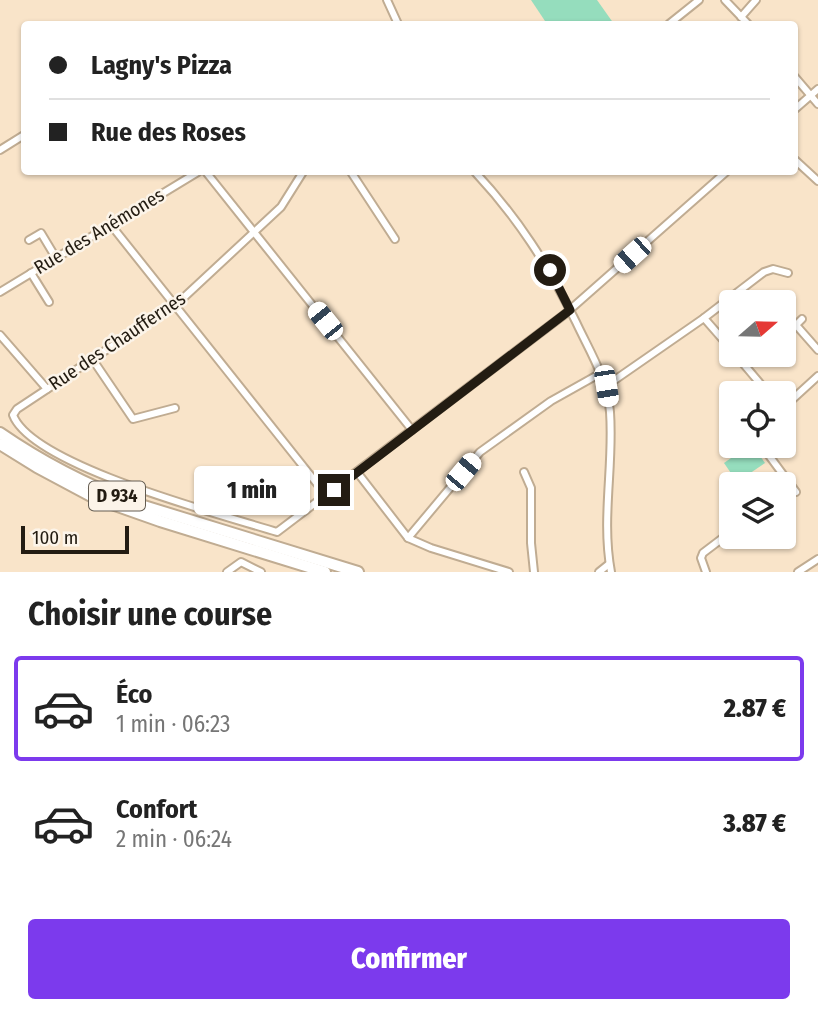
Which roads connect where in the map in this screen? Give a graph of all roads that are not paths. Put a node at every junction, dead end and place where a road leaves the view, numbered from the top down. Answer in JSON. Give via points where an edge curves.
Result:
{"nodes":[{"id":1,"x":387,"y":0,"type":"edge"},
{"id":2,"x":698,"y":0,"type":"edge"},
{"id":3,"x":726,"y":0,"type":"edge"},
{"id":4,"x":756,"y":0,"type":"edge"},
{"id":5,"x":741,"y":17,"type":"junction"},
{"id":6,"x":397,"y":21,"type":"edge"},
{"id":7,"x":672,"y":21,"type":"edge"},
{"id":8,"x":745,"y":21,"type":"edge"},
{"id":9,"x":798,"y":81,"type":"edge"},
{"id":10,"x":818,"y":89,"type":"edge"},
{"id":11,"x":811,"y":96,"type":"junction"},
{"id":12,"x":818,"y":104,"type":"edge"},
{"id":13,"x":798,"y":107,"type":"edge"},
{"id":14,"x":21,"y":137,"type":"edge"},
{"id":15,"x":0,"y":150,"type":"edge"},
{"id":16,"x":798,"y":163,"type":"edge"},
{"id":17,"x":193,"y":175,"type":"edge"},
{"id":18,"x":208,"y":175,"type":"edge"},
{"id":19,"x":301,"y":175,"type":"edge"},
{"id":20,"x":353,"y":175,"type":"edge"},
{"id":21,"x":482,"y":175,"type":"edge"},
{"id":22,"x":723,"y":175,"type":"edge"},
{"id":23,"x":818,"y":181,"type":"edge"},
{"id":24,"x":111,"y":225,"type":"junction"},
{"id":25,"x":254,"y":232,"type":"junction"},
{"id":26,"x":395,"y":239,"type":"dead end"},
{"id":27,"x":29,"y":240,"type":"dead end"},
{"id":28,"x":56,"y":258,"type":"junction"},
{"id":29,"x":31,"y":273,"type":"junction"},
{"id":30,"x":788,"y":273,"type":"dead end"},
{"id":31,"x":0,"y":292,"type":"edge"},
{"id":32,"x":49,"y":302,"type":"dead end"},
{"id":33,"x":174,"y":305,"type":"junction"},
{"id":34,"x":570,"y":310,"type":"junction"},
{"id":35,"x":704,"y":318,"type":"junction"},
{"id":36,"x":803,"y":319,"type":"dead end"},
{"id":37,"x":0,"y":335,"type":"edge"},
{"id":38,"x":719,"y":335,"type":"edge"},
{"id":39,"x":818,"y":350,"type":"edge"},
{"id":40,"x":93,"y":360,"type":"junction"},
{"id":41,"x":601,"y":373,"type":"junction"},
{"id":42,"x":818,"y":376,"type":"edge"},
{"id":43,"x":606,"y":386,"type":"junction"},
{"id":44,"x":47,"y":389,"type":"junction"},
{"id":45,"x":796,"y":396,"type":"edge"},
{"id":46,"x":175,"y":408,"type":"dead end"},
{"id":47,"x":412,"y":430,"type":"junction"},
{"id":48,"x":0,"y":433,"type":"edge"},
{"id":49,"x":0,"y":444,"type":"edge"},
{"id":50,"x":357,"y":472,"type":"junction"},
{"id":51,"x":524,"y":472,"type":"dead end"},
{"id":52,"x":326,"y":495,"type":"junction"},
{"id":53,"x":408,"y":538,"type":"junction"},
{"id":54,"x":241,"y":541,"type":"junction"},
{"id":55,"x":719,"y":541,"type":"edge"},
{"id":56,"x":273,"y":551,"type":"junction"},
{"id":57,"x":818,"y":559,"type":"edge"},
{"id":58,"x":610,"y":564,"type":"junction"},
{"id":59,"x":227,"y":572,"type":"edge"},
{"id":60,"x":261,"y":572,"type":"edge"},
{"id":61,"x":325,"y":572,"type":"edge"},
{"id":62,"x":358,"y":572,"type":"edge"},
{"id":63,"x":509,"y":572,"type":"edge"},
{"id":64,"x":534,"y":572,"type":"edge"},
{"id":65,"x":599,"y":572,"type":"edge"},
{"id":66,"x":611,"y":572,"type":"edge"},
{"id":67,"x":706,"y":572,"type":"edge"},
{"id":68,"x":797,"y":572,"type":"edge"}],
"edges":[{"from":1,"to":6,"type":"street"},
{"from":2,"to":7,"type":"street"},
{"from":3,"to":5,"type":"street"},
{"from":4,"to":5,"type":"street"},
{"from":5,"to":8,"type":"street"},
{"from":9,"to":11,"type":"street"},
{"from":10,"to":11,"type":"street"},
{"from":11,"to":12,"type":"street"},
{"from":11,"to":13,"type":"street"},
{"from":14,"to":15,"type":"street"},
{"from":16,"to":23,"type":"street"},
{"from":17,"to":24,"type":"street","name":"Rue des Anémones"},
{"from":18,"to":25,"type":"street"},
{"from":19,"to":25,"type":"street","name":"Rue des Chauffernes","via":[[281,207]]},
{"from":20,"to":26,"type":"street"},
{"from":21,"to":34,"type":"street","via":[[536,247]]},
{"from":22,"to":34,"type":"street"},
{"from":24,"to":28,"type":"street","name":"Rue des Anémones"},
{"from":24,"to":33,"type":"street"},
{"from":25,"to":33,"type":"street","name":"Rue des Chauffernes"},
{"from":25,"to":47,"type":"street"},
{"from":27,"to":28,"type":"street","via":[[41,233]]},
{"from":28,"to":29,"type":"street","name":"Rue des Anémones"},
{"from":29,"to":31,"type":"street","name":"Rue des Anémones"},
{"from":29,"to":32,"type":"street"},
{"from":30,"to":35,"type":"street","via":[[764,272]]},
{"from":33,"to":40,"type":"street","name":"Rue des Chauffernes"},
{"from":33,"to":52,"type":"street"},
{"from":34,"to":41,"type":"street"},
{"from":34,"to":47,"type":"street"},
{"from":35,"to":38,"type":"street"},
{"from":35,"to":43,"type":"street"},
{"from":36,"to":39,"type":"street","via":[[796,325]]},
{"from":37,"to":44,"type":"street"},
{"from":40,"to":44,"type":"street","name":"Rue des Chauffernes"},
{"from":40,"to":46,"type":"street","via":[[133,419]]},
{"from":41,"to":43,"type":"street"},
{"from":41,"to":53,"type":"street","via":[[551,401],[480,452]]},
{"from":42,"to":45,"type":"street"},
{"from":43,"to":58,"type":"street","via":[[611,439],[606,521]]},
{"from":44,"to":52,"type":"street","name":"Rue des Chauffernes","via":[[17,409],[13,415],[17,424],[41,443],[111,480],[277,532]]},
{"from":47,"to":50,"type":"street"},
{"from":48,"to":54,"type":"highway","number":"D 934","via":[[100,490]]},
{"from":49,"to":54,"type":"highway","number":"D 934","via":[[95,498],[160,521]]},
{"from":50,"to":52,"type":"street"},
{"from":50,"to":53,"type":"street"},
{"from":51,"to":64,"type":"street","via":[[531,488]]},
{"from":53,"to":63,"type":"street"},
{"from":54,"to":56,"type":"highway","number":"D 934"},
{"from":55,"to":67,"type":"street","via":[[702,553]]},
{"from":56,"to":61,"type":"highway","number":"D 934"},
{"from":56,"to":62,"type":"highway","number":"D 934"},
{"from":57,"to":68,"type":"street"},
{"from":58,"to":65,"type":"street"},
{"from":58,"to":66,"type":"street"},
{"from":59,"to":60,"type":"street","via":[[241,562]]}]}
